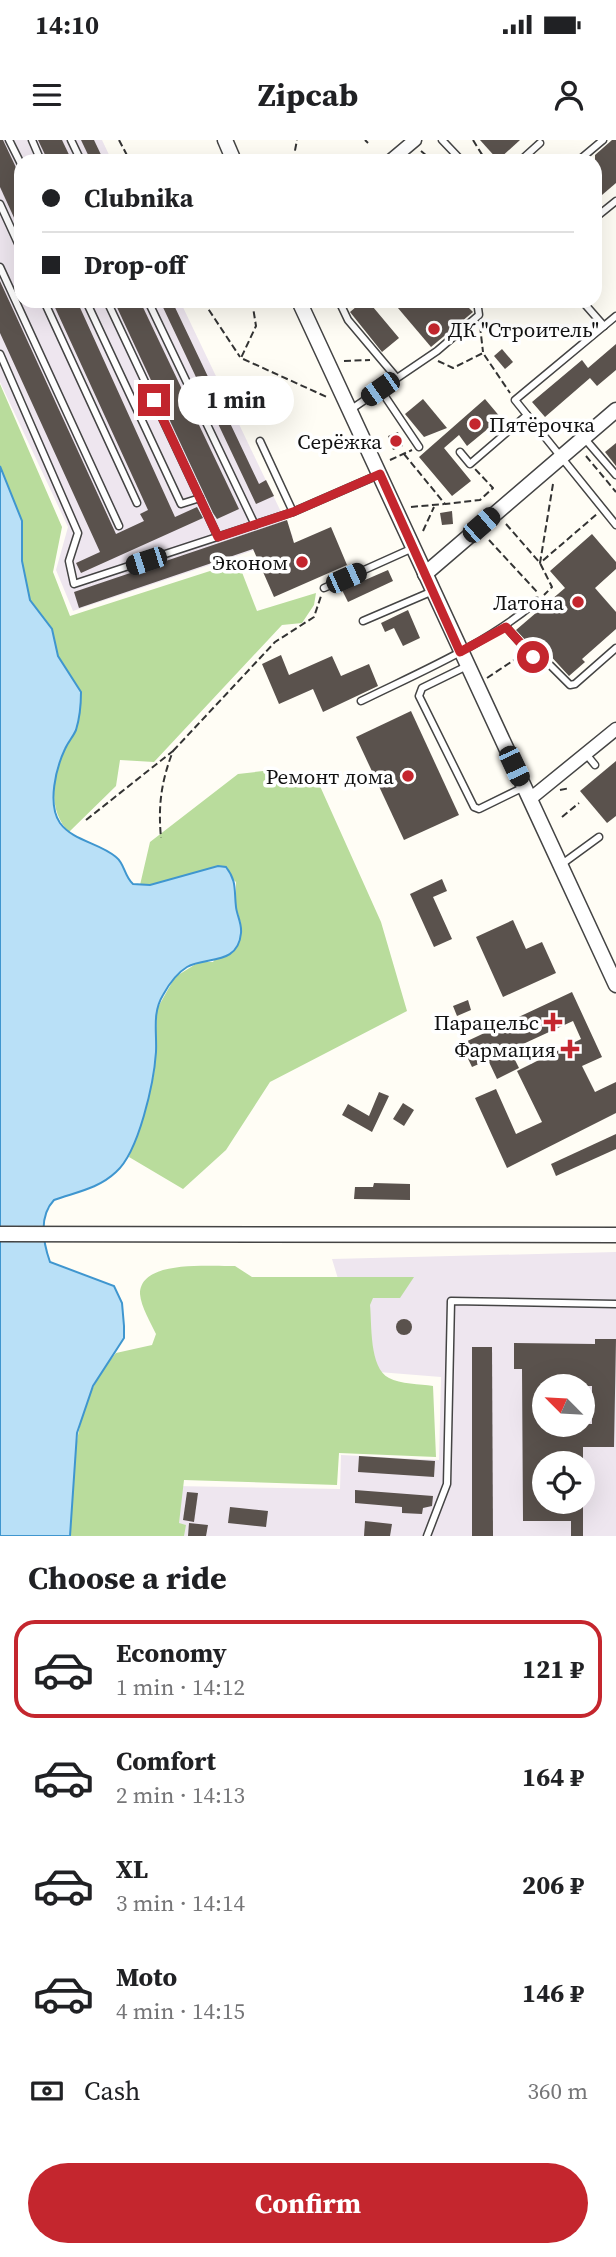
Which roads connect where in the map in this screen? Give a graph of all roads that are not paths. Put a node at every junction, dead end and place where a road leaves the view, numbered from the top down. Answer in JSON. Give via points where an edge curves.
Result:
{"nodes":[{"id":1,"x":442,"y":140,"type":"edge"},
{"id":2,"x":603,"y":140,"type":"edge"},
{"id":3,"x":540,"y":143,"type":"dead end"},
{"id":4,"x":417,"y":145,"type":"edge"},
{"id":5,"x":402,"y":154,"type":"edge"},
{"id":6,"x":455,"y":154,"type":"edge"},
{"id":7,"x":528,"y":154,"type":"edge"},
{"id":8,"x":586,"y":154,"type":"edge"},
{"id":9,"x":616,"y":201,"type":"edge"},
{"id":10,"x":0,"y":204,"type":"edge"},
{"id":11,"x":602,"y":212,"type":"edge"},
{"id":12,"x":14,"y":235,"type":"edge"},
{"id":13,"x":0,"y":267,"type":"edge"},
{"id":14,"x":14,"y":297,"type":"edge"},
{"id":15,"x":19,"y":308,"type":"edge"},
{"id":16,"x":47,"y":308,"type":"edge"},
{"id":17,"x":89,"y":308,"type":"edge"},
{"id":18,"x":110,"y":308,"type":"edge"},
{"id":19,"x":151,"y":308,"type":"edge"},
{"id":20,"x":302,"y":308,"type":"edge"},
{"id":21,"x":342,"y":308,"type":"edge"},
{"id":22,"x":478,"y":308,"type":"edge"},
{"id":23,"x":588,"y":308,"type":"edge"},
{"id":24,"x":616,"y":316,"type":"edge"},
{"id":25,"x":604,"y":326,"type":"junction"},
{"id":26,"x":0,"y":354,"type":"edge"},
{"id":27,"x":396,"y":377,"type":"junction"},
{"id":28,"x":380,"y":389,"type":"junction"},
{"id":29,"x":350,"y":410,"type":"junction"},
{"id":30,"x":616,"y":410,"type":"edge"},
{"id":31,"x":527,"y":415,"type":"junction"},
{"id":32,"x":584,"y":437,"type":"junction"},
{"id":33,"x":260,"y":441,"type":"dead end"},
{"id":34,"x":419,"y":447,"type":"road end"},
{"id":35,"x":460,"y":452,"type":"dead end"},
{"id":36,"x":561,"y":457,"type":"junction"},
{"id":37,"x":380,"y":474,"type":"junction"},
{"id":38,"x":616,"y":475,"type":"edge"},
{"id":39,"x":200,"y":499,"type":"junction"},
{"id":40,"x":137,"y":503,"type":"dead end"},
{"id":41,"x":293,"y":512,"type":"junction"},
{"id":42,"x":616,"y":524,"type":"edge"},
{"id":43,"x":255,"y":525,"type":"junction"},
{"id":44,"x":119,"y":526,"type":"dead end"},
{"id":45,"x":218,"y":537,"type":"junction"},
{"id":46,"x":413,"y":548,"type":"junction"},
{"id":47,"x":425,"y":574,"type":"junction"},
{"id":48,"x":324,"y":588,"type":"road end"},
{"id":49,"x":433,"y":591,"type":"junction"},
{"id":50,"x":537,"y":601,"type":"dead end"},
{"id":51,"x":363,"y":621,"type":"dead end"},
{"id":52,"x":506,"y":627,"type":"junction"},
{"id":53,"x":616,"y":648,"type":"edge"},
{"id":54,"x":464,"y":659,"type":"junction"},
{"id":55,"x":361,"y":701,"type":"dead end"},
{"id":56,"x":615,"y":731,"type":"edge"},
{"id":57,"x":586,"y":754,"type":"junction"},
{"id":58,"x":595,"y":765,"type":"dead end"},
{"id":59,"x":527,"y":793,"type":"junction"},
{"id":60,"x":599,"y":837,"type":"dead end"},
{"id":61,"x":560,"y":866,"type":"junction"},
{"id":62,"x":616,"y":985,"type":"edge"},
{"id":63,"x":0,"y":1234,"type":"edge"},
{"id":64,"x":616,"y":1235,"type":"edge"},
{"id":65,"x":616,"y":1304,"type":"edge"},
{"id":66,"x":427,"y":1536,"type":"edge"}],
"edges":[{"from":1,"to":6,"type":"lane"},
{"from":2,"to":8,"type":"lane"},
{"from":3,"to":7,"type":"lane"},
{"from":4,"to":5,"type":"street"},
{"from":9,"to":11,"type":"lane"},
{"from":10,"to":12,"type":"lane"},
{"from":13,"to":14,"type":"lane"},
{"from":15,"to":44,"type":"lane"},
{"from":16,"to":40,"type":"lane"},
{"from":17,"to":39,"type":"lane","via":[[181,504]]},
{"from":18,"to":39,"type":"lane"},
{"from":19,"to":43,"type":"lane"},
{"from":20,"to":29,"type":"street"},
{"from":21,"to":27,"type":"lane"},
{"from":22,"to":27,"type":"lane","via":[[479,315]]},
{"from":23,"to":25,"type":"lane"},
{"from":24,"to":25,"type":"lane"},
{"from":25,"to":31,"type":"lane","via":[[515,400]]},
{"from":26,"to":45,"type":"lane","via":[[78,533],[69,561],[74,584]]},
{"from":27,"to":28,"type":"lane"},
{"from":28,"to":29,"type":"lane"},
{"from":28,"to":34,"type":"lane"},
{"from":29,"to":37,"type":"street"},
{"from":30,"to":32,"type":"street"},
{"from":31,"to":35,"type":"lane","via":[[470,464]]},
{"from":31,"to":36,"type":"lane"},
{"from":32,"to":36,"type":"street"},
{"from":32,"to":38,"type":"lane"},
{"from":33,"to":41,"type":"lane"},
{"from":36,"to":42,"type":"lane"},
{"from":36,"to":47,"type":"street"},
{"from":37,"to":41,"type":"lane"},
{"from":37,"to":46,"type":"street"},
{"from":39,"to":45,"type":"lane"},
{"from":41,"to":43,"type":"lane"},
{"from":43,"to":45,"type":"lane"},
{"from":46,"to":47,"type":"street"},
{"from":46,"to":48,"type":"lane"},
{"from":47,"to":49,"type":"street"},
{"from":49,"to":51,"type":"lane"},
{"from":49,"to":54,"type":"street"},
{"from":50,"to":52,"type":"lane"},
{"from":52,"to":53,"type":"lane","via":[[528,652],[570,685]]},
{"from":52,"to":54,"type":"lane"},
{"from":54,"to":55,"type":"lane"},
{"from":54,"to":59,"type":"street"},
{"from":54,"to":59,"type":"lane","via":[[422,688],[419,696],[476,809]]},
{"from":56,"to":57,"type":"street"},
{"from":57,"to":58,"type":"lane"},
{"from":57,"to":59,"type":"street"},
{"from":59,"to":61,"type":"street"},
{"from":60,"to":61,"type":"lane"},
{"from":61,"to":62,"type":"street"},
{"from":63,"to":64,"type":"street"},
{"from":65,"to":66,"type":"lane","via":[[451,1301],[447,1485]]}]}
